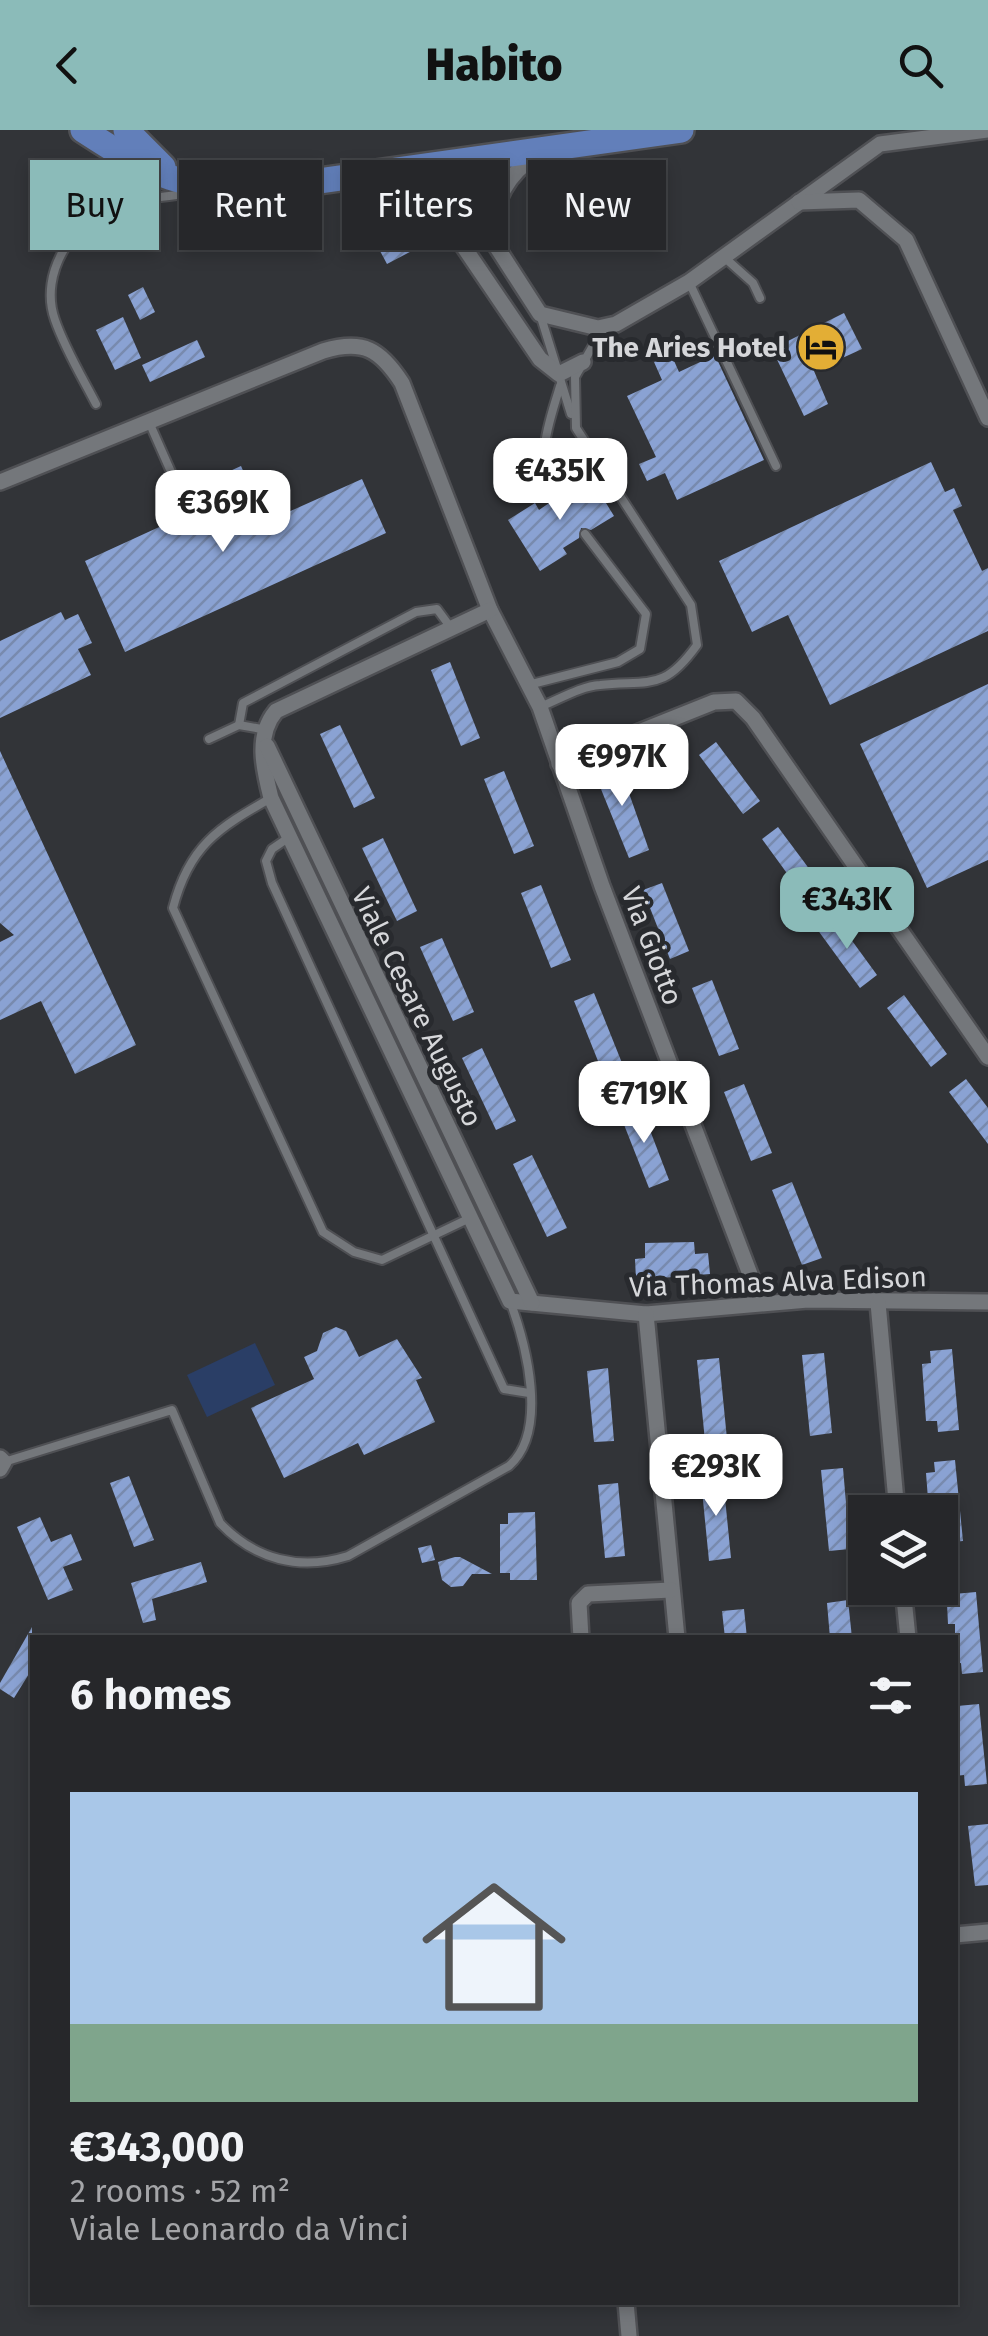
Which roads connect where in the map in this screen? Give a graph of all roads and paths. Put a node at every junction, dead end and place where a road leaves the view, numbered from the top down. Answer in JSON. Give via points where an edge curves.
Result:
{"nodes":[{"id":1,"x":82,"y":130,"type":"edge"},
{"id":2,"x":126,"y":130,"type":"edge"},
{"id":3,"x":681,"y":130,"type":"edge"},
{"id":4,"x":988,"y":130,"type":"edge"},
{"id":5,"x":539,"y":153,"type":"junction"},
{"id":6,"x":485,"y":160,"type":"edge"},
{"id":7,"x":179,"y":176,"type":"edge"},
{"id":8,"x":508,"y":179,"type":"edge"},
{"id":9,"x":179,"y":183,"type":"edge"},
{"id":10,"x":179,"y":195,"type":"edge"},
{"id":11,"x":800,"y":202,"type":"junction"},
{"id":12,"x":466,"y":250,"type":"edge"},
{"id":13,"x":499,"y":250,"type":"edge"},
{"id":14,"x":724,"y":257,"type":"junction"},
{"id":15,"x":689,"y":282,"type":"junction"},
{"id":16,"x":760,"y":298,"type":"dead end"},
{"id":17,"x":540,"y":314,"type":"junction"},
{"id":18,"x":616,"y":324,"type":"junction"},
{"id":19,"x":583,"y":362,"type":"junction"},
{"id":20,"x":559,"y":380,"type":"junction"},
{"id":21,"x":96,"y":404,"type":"dead end"},
{"id":22,"x":988,"y":418,"type":"edge"},
{"id":23,"x":148,"y":422,"type":"junction"},
{"id":24,"x":576,"y":428,"type":"junction"},
{"id":25,"x":776,"y":466,"type":"dead end"},
{"id":26,"x":0,"y":482,"type":"edge"},
{"id":27,"x":179,"y":490,"type":"dead end"},
{"id":28,"x":558,"y":497,"type":"dead end"},
{"id":29,"x":586,"y":534,"type":"dead end"},
{"id":30,"x":490,"y":610,"type":"junction"},
{"id":31,"x":450,"y":628,"type":"junction"},
{"id":32,"x":528,"y":685,"type":"junction"},
{"id":33,"x":540,"y":707,"type":"junction"},
{"id":34,"x":239,"y":725,"type":"junction"},
{"id":35,"x":267,"y":730,"type":"junction"},
{"id":36,"x":209,"y":738,"type":"dead end"},
{"id":37,"x":559,"y":764,"type":"junction"},
{"id":38,"x":271,"y":798,"type":"junction"},
{"id":39,"x":297,"y":834,"type":"junction"},
{"id":40,"x":988,"y":1057,"type":"edge"},
{"id":41,"x":470,"y":1218,"type":"junction"},
{"id":42,"x":431,"y":1234,"type":"junction"},
{"id":43,"x":510,"y":1301,"type":"junction"},
{"id":44,"x":532,"y":1302,"type":"junction"},
{"id":45,"x":988,"y":1302,"type":"edge"},
{"id":46,"x":762,"y":1303,"type":"junction"},
{"id":47,"x":878,"y":1303,"type":"junction"},
{"id":48,"x":646,"y":1314,"type":"junction"},
{"id":49,"x":528,"y":1393,"type":"junction"},
{"id":50,"x":1,"y":1463,"type":"edge"},
{"id":51,"x":895,"y":1495,"type":"edge"},
{"id":52,"x":672,"y":1590,"type":"junction"},
{"id":53,"x":905,"y":1605,"type":"edge"},
{"id":54,"x":581,"y":1635,"type":"edge"},
{"id":55,"x":677,"y":1635,"type":"edge"},
{"id":56,"x":908,"y":1635,"type":"edge"},
{"id":57,"x":988,"y":1932,"type":"edge"},
{"id":58,"x":958,"y":1935,"type":"edge"},
{"id":59,"x":626,"y":2305,"type":"edge"},
{"id":60,"x":629,"y":2336,"type":"edge"}],
"edges":[{"from":1,"to":9,"type":"main road","via":[[146,171]]},
{"from":2,"to":7,"type":"main road","via":[[150,158]]},
{"from":3,"to":5,"type":"main road"},
{"from":4,"to":11,"type":"street","via":[[880,144]]},
{"from":5,"to":6,"type":"main road"},
{"from":5,"to":8,"type":"street"},
{"from":10,"to":21,"type":"lane","via":[[117,205],[61,250],[50,283],[53,318]]},
{"from":11,"to":14,"type":"street"},
{"from":11,"to":22,"type":"street","via":[[859,200],[906,240]]},
{"from":12,"to":20,"type":"street"},
{"from":13,"to":17,"type":"street"},
{"from":14,"to":15,"type":"street"},
{"from":14,"to":16,"type":"lane","via":[[753,282]]},
{"from":15,"to":18,"type":"street"},
{"from":15,"to":25,"type":"lane"},
{"from":17,"to":18,"type":"street","via":[[598,328]]},
{"from":17,"to":20,"type":"lane"},
{"from":18,"to":19,"type":"lane"},
{"from":19,"to":20,"type":"street"},
{"from":19,"to":24,"type":"lane","via":[[574,388]]},
{"from":20,"to":24,"type":"lane"},
{"from":20,"to":28,"type":"lane","via":[[542,461]]},
{"from":23,"to":26,"type":"street"},
{"from":23,"to":27,"type":"lane"},
{"from":23,"to":30,"type":"street","name":"Via Giotto","via":[[323,350],[369,346],[402,383]]},
{"from":24,"to":33,"type":"lane","via":[[691,605],[697,645],[675,675],[644,685],[596,684]]},
{"from":29,"to":32,"type":"lane","via":[[646,614],[640,648],[618,662]]},
{"from":30,"to":31,"type":"street"},
{"from":30,"to":32,"type":"street","name":"Via Giotto"},
{"from":31,"to":34,"type":"lane","via":[[437,609],[416,612],[243,703]]},
{"from":31,"to":35,"type":"street","via":[[276,712]]},
{"from":32,"to":33,"type":"street","name":"Via Giotto"},
{"from":33,"to":37,"type":"street","name":"Via Giotto"},
{"from":34,"to":35,"type":"lane"},
{"from":34,"to":36,"type":"lane"},
{"from":35,"to":38,"type":"street","name":"Viale Cesare Augusto","via":[[262,762]]},
{"from":35,"to":39,"type":"street","name":"Viale Cesare Augusto"},
{"from":37,"to":40,"type":"street","via":[[714,702],[736,701]]},
{"from":37,"to":46,"type":"street","name":"Via Giotto"},
{"from":38,"to":39,"type":"street","name":"Viale Cesare Augusto"},
{"from":38,"to":42,"type":"lane","via":[[202,844],[180,878],[172,908],[323,1232],[382,1260]]},
{"from":39,"to":41,"type":"street","name":"Viale Cesare Augusto"},
{"from":39,"to":42,"type":"lane","via":[[266,860],[272,883]]},
{"from":39,"to":44,"type":"street","name":"Viale Cesare Augusto"},
{"from":41,"to":42,"type":"lane"},
{"from":41,"to":43,"type":"street","name":"Viale Cesare Augusto"},
{"from":42,"to":49,"type":"lane","via":[[504,1389]]},
{"from":43,"to":44,"type":"street","name":"Via Thomas Alva Edison"},
{"from":43,"to":49,"type":"lane","via":[[526,1343]]},
{"from":44,"to":48,"type":"street","name":"Via Thomas Alva Edison"},
{"from":45,"to":47,"type":"street","name":"Via Thomas Alva Edison"},
{"from":46,"to":47,"type":"street","name":"Via Thomas Alva Edison"},
{"from":46,"to":48,"type":"street","name":"Via Thomas Alva Edison"},
{"from":47,"to":51,"type":"street"},
{"from":48,"to":52,"type":"street"},
{"from":49,"to":50,"type":"lane","via":[[530,1432],[508,1466],[362,1550],[319,1563],[272,1558],[220,1524],[172,1410]]},
{"from":52,"to":54,"type":"street","via":[[588,1594],[578,1603]]},
{"from":52,"to":55,"type":"street"},
{"from":53,"to":56,"type":"street"},
{"from":57,"to":58,"type":"street"},
{"from":59,"to":60,"type":"street"}]}
